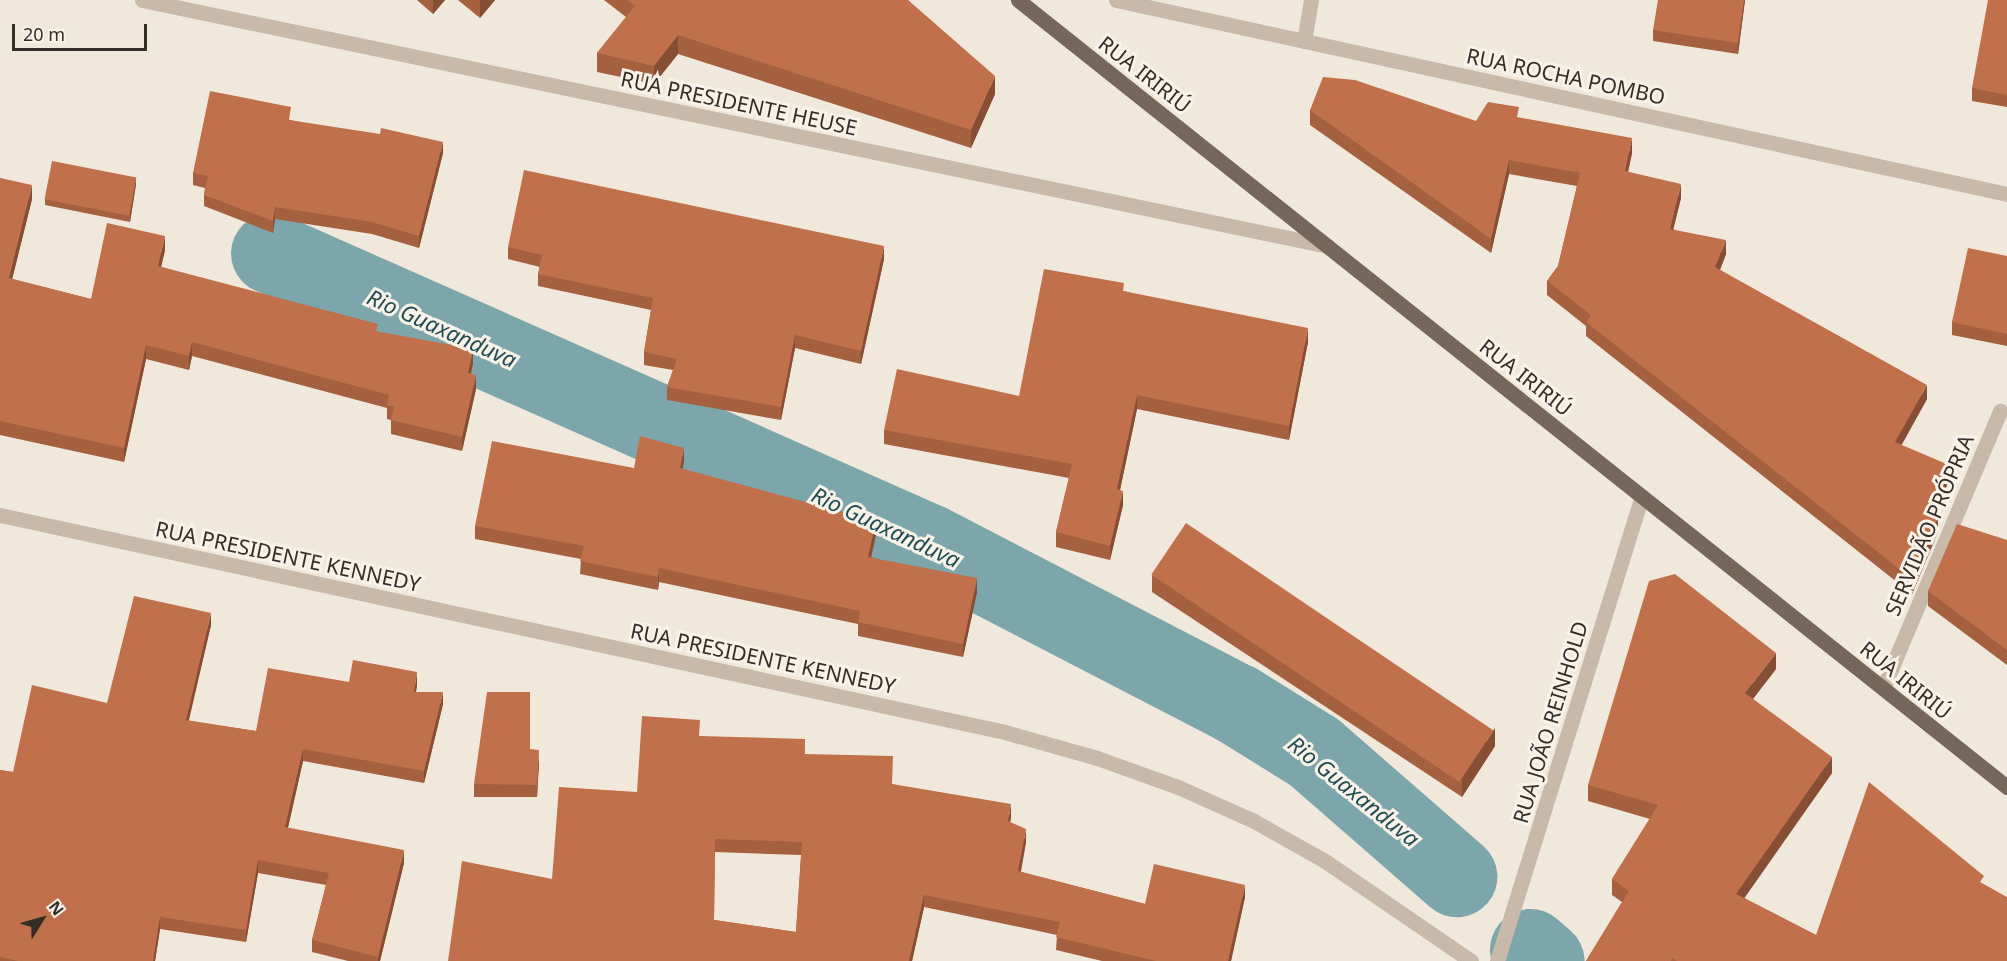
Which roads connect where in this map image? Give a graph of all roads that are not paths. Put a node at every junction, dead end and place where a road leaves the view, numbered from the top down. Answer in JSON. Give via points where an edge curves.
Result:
{"nodes":[{"id":1,"x":142,"y":0,"type":"edge"},
{"id":2,"x":1018,"y":0,"type":"edge"},
{"id":3,"x":1116,"y":0,"type":"edge"},
{"id":4,"x":1311,"y":0,"type":"edge"},
{"id":5,"x":1304,"y":41,"type":"junction"},
{"id":6,"x":2007,"y":194,"type":"edge"},
{"id":7,"x":1328,"y":246,"type":"junction"},
{"id":8,"x":2000,"y":411,"type":"dead end"},
{"id":9,"x":1642,"y":496,"type":"junction"},
{"id":10,"x":0,"y":515,"type":"edge"},
{"id":11,"x":1883,"y":688,"type":"junction"},
{"id":12,"x":2007,"y":787,"type":"edge"},
{"id":13,"x":1471,"y":961,"type":"edge"},
{"id":14,"x":1497,"y":961,"type":"edge"}],
"edges":[{"from":1,"to":7,"type":"street","name":"RUA PRESIDENTE HEUSE"},
{"from":2,"to":7,"type":"main road","name":"RUA IRIRIÚ"},
{"from":3,"to":5,"type":"street","name":"RUA ROCHA POMBO"},
{"from":4,"to":5,"type":"street"},
{"from":5,"to":6,"type":"street","name":"RUA ROCHA POMBO"},
{"from":7,"to":9,"type":"main road","name":"RUA IRIRIÚ"},
{"from":8,"to":11,"type":"street","name":"SERVIDÃO PRÓPRIA"},
{"from":9,"to":11,"type":"main road","name":"RUA IRIRIÚ"},
{"from":9,"to":14,"type":"street","name":"RUA JOÃO REINHOLD"},
{"from":10,"to":13,"type":"street","name":"RUA PRESIDENTE KENNEDY","via":[[1001,731],[1097,758],[1179,786],[1254,821],[1325,861]]},
{"from":11,"to":12,"type":"main road","name":"RUA IRIRIÚ"}]}
